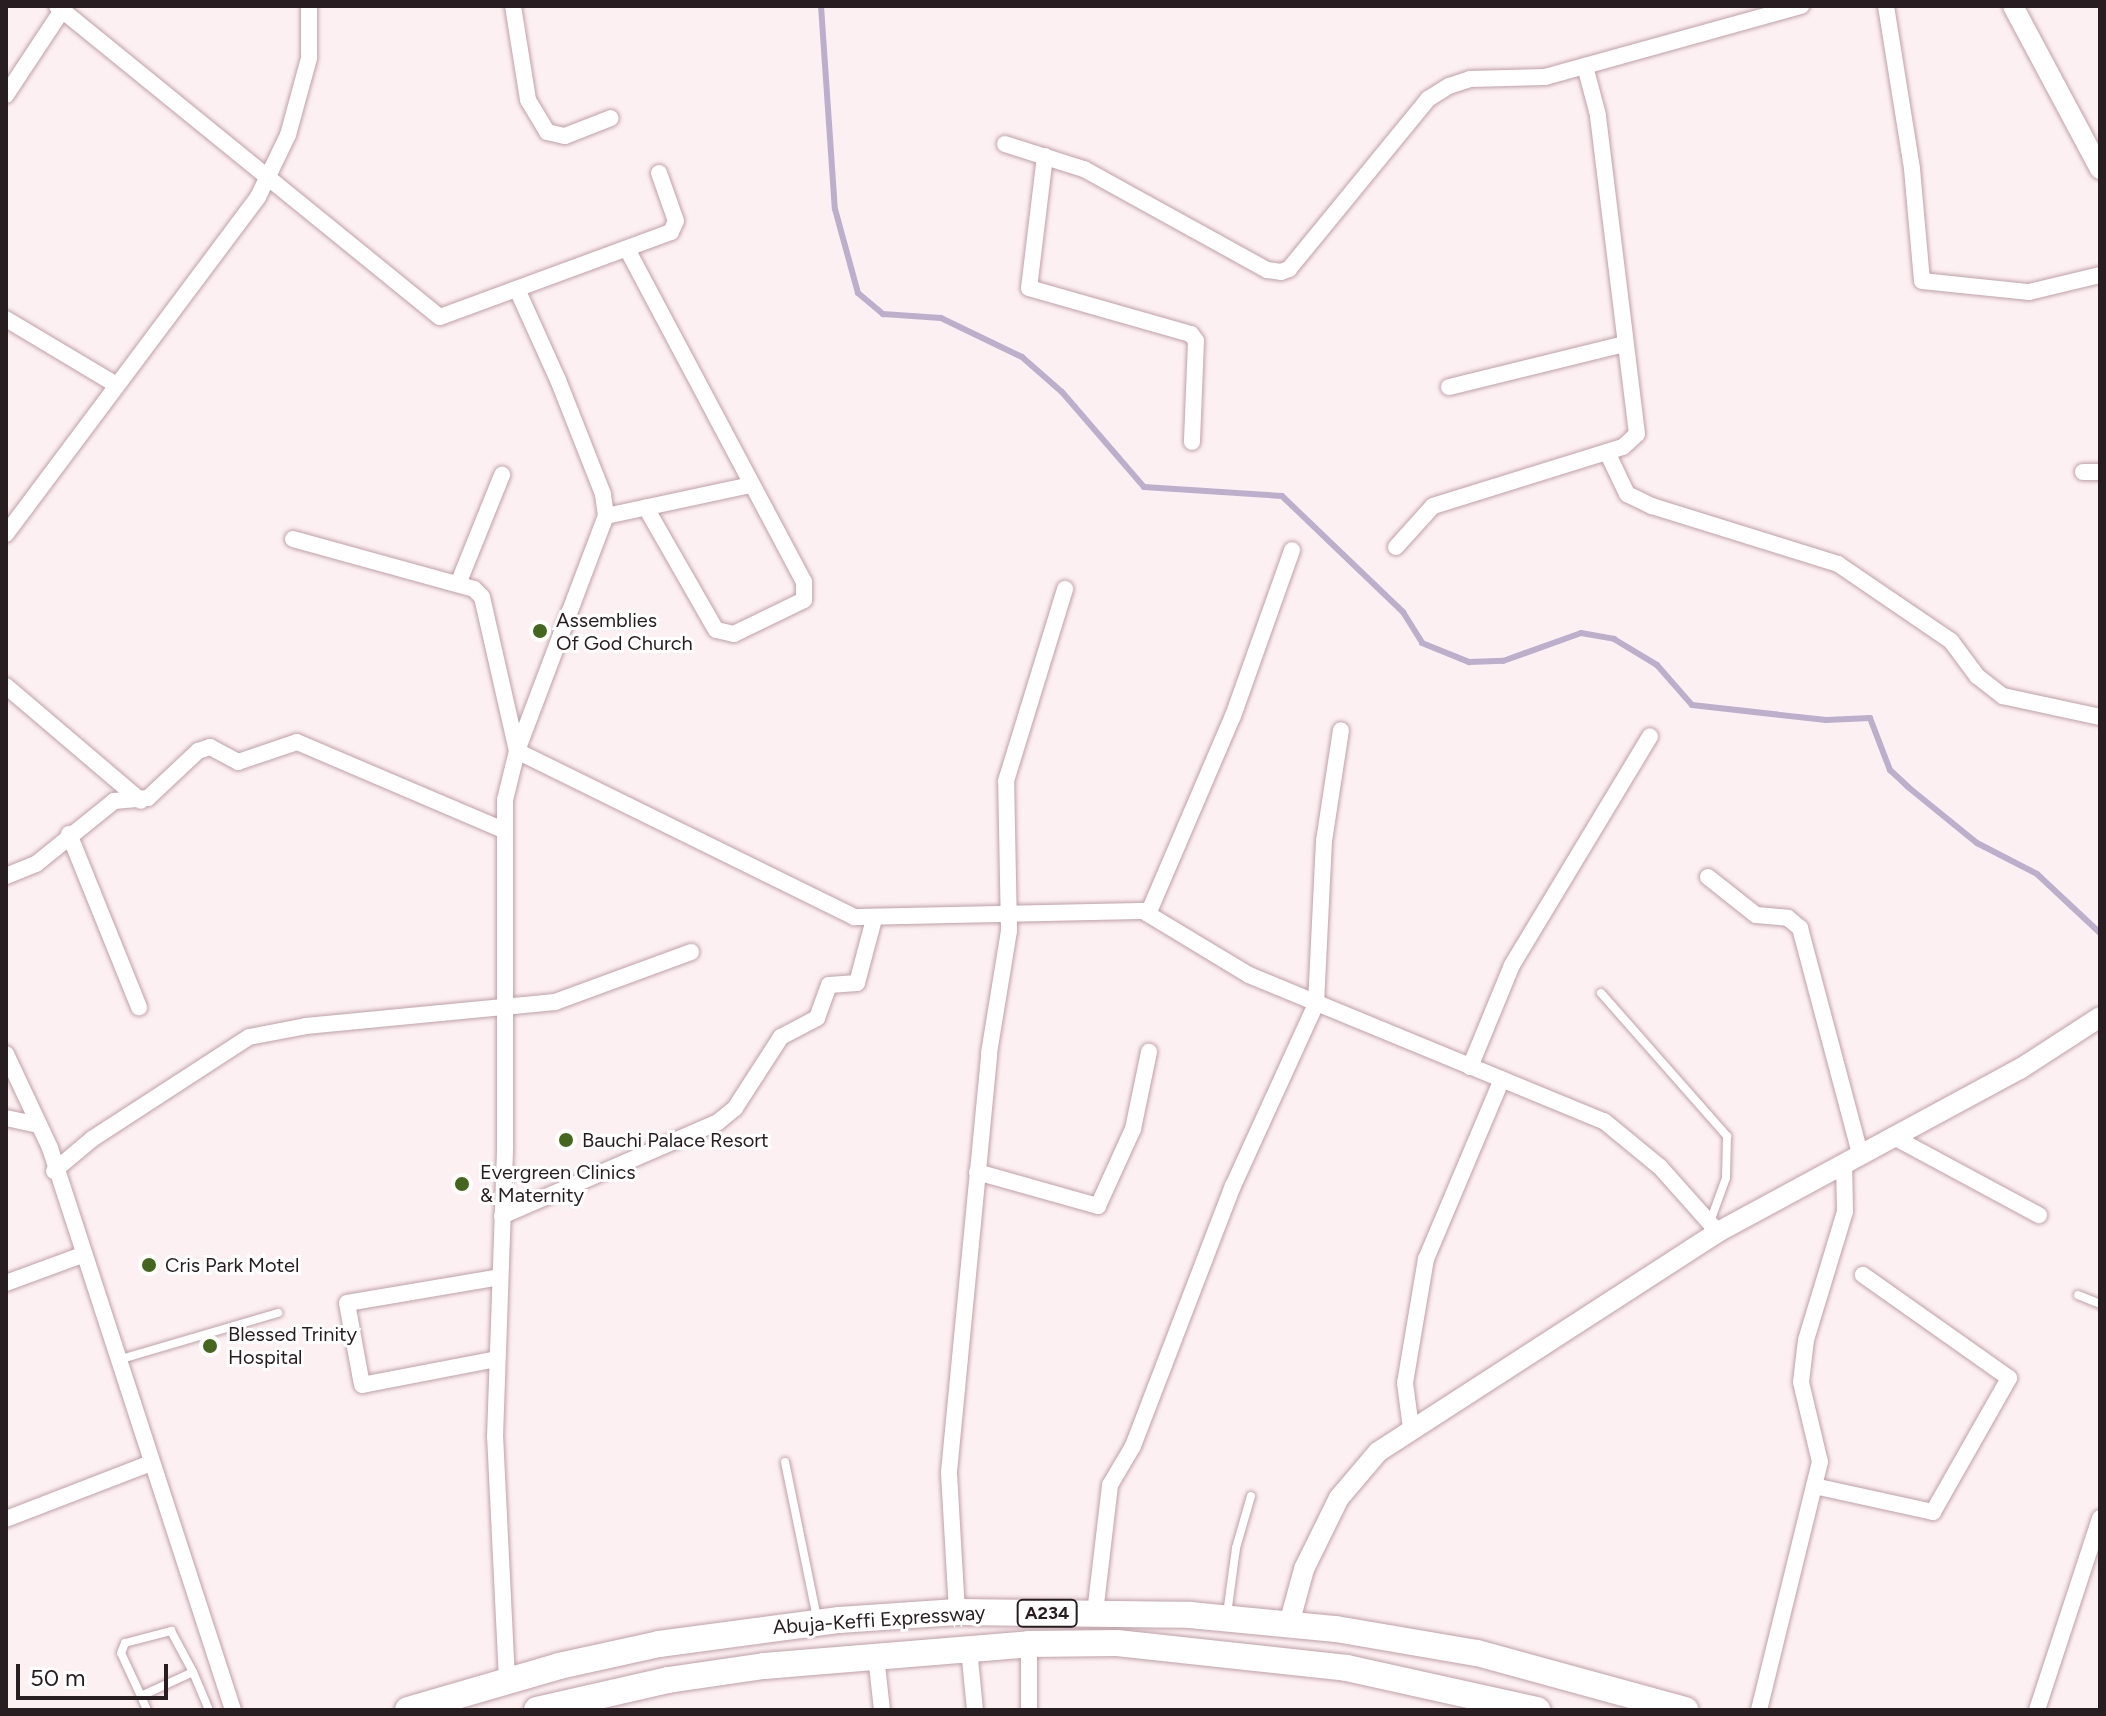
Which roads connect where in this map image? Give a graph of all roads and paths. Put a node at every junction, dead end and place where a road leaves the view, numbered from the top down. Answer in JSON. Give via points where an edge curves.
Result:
{"nodes":[{"id":1,"x":309,"y":6,"type":"edge"},
{"id":2,"x":513,"y":6,"type":"edge"},
{"id":3,"x":1801,"y":6,"type":"edge"},
{"id":4,"x":1886,"y":6,"type":"edge"},
{"id":5,"x":2013,"y":6,"type":"edge"},
{"id":6,"x":61,"y":7,"type":"edge"},
{"id":7,"x":1585,"y":66,"type":"junction"},
{"id":8,"x":6,"y":95,"type":"edge"},
{"id":9,"x":611,"y":118,"type":"dead end"},
{"id":10,"x":1005,"y":144,"type":"dead end"},
{"id":11,"x":1045,"y":156,"type":"junction"},
{"id":12,"x":2100,"y":169,"type":"edge"},
{"id":13,"x":659,"y":173,"type":"dead end"},
{"id":14,"x":269,"y":174,"type":"junction"},
{"id":15,"x":627,"y":249,"type":"junction"},
{"id":16,"x":2100,"y":275,"type":"edge"},
{"id":17,"x":517,"y":289,"type":"junction"},
{"id":18,"x":6,"y":319,"type":"edge"},
{"id":19,"x":1624,"y":344,"type":"junction"},
{"id":20,"x":115,"y":384,"type":"junction"},
{"id":21,"x":1449,"y":387,"type":"dead end"},
{"id":22,"x":1192,"y":442,"type":"dead end"},
{"id":23,"x":1607,"y":452,"type":"junction"},
{"id":24,"x":502,"y":475,"type":"dead end"},
{"id":25,"x":751,"y":485,"type":"junction"},
{"id":26,"x":646,"y":508,"type":"junction"},
{"id":27,"x":606,"y":516,"type":"junction"},
{"id":28,"x":6,"y":534,"type":"edge"},
{"id":29,"x":293,"y":539,"type":"dead end"},
{"id":30,"x":1396,"y":547,"type":"dead end"},
{"id":31,"x":1292,"y":550,"type":"dead end"},
{"id":32,"x":458,"y":584,"type":"junction"},
{"id":33,"x":1065,"y":589,"type":"dead end"},
{"id":34,"x":6,"y":686,"type":"edge"},
{"id":35,"x":2100,"y":717,"type":"edge"},
{"id":36,"x":1341,"y":730,"type":"dead end"},
{"id":37,"x":1650,"y":736,"type":"dead end"},
{"id":38,"x":517,"y":751,"type":"junction"},
{"id":39,"x":141,"y":801,"type":"junction"},
{"id":40,"x":503,"y":830,"type":"junction"},
{"id":41,"x":69,"y":834,"type":"junction"},
{"id":42,"x":6,"y":876,"type":"edge"},
{"id":43,"x":1708,"y":877,"type":"dead end"},
{"id":44,"x":1009,"y":914,"type":"junction"},
{"id":45,"x":1148,"y":914,"type":"junction"},
{"id":46,"x":874,"y":919,"type":"junction"},
{"id":47,"x":691,"y":952,"type":"dead end"},
{"id":48,"x":1601,"y":993,"type":"dead end"},
{"id":49,"x":503,"y":1004,"type":"junction"},
{"id":50,"x":1316,"y":1004,"type":"junction"},
{"id":51,"x":139,"y":1007,"type":"dead end"},
{"id":52,"x":2100,"y":1017,"type":"edge"},
{"id":53,"x":1149,"y":1052,"type":"dead end"},
{"id":54,"x":6,"y":1054,"type":"edge"},
{"id":55,"x":1470,"y":1067,"type":"junction"},
{"id":56,"x":1502,"y":1079,"type":"junction"},
{"id":57,"x":6,"y":1118,"type":"edge"},
{"id":58,"x":39,"y":1125,"type":"junction"},
{"id":59,"x":1892,"y":1136,"type":"junction"},
{"id":60,"x":1852,"y":1158,"type":"junction"},
{"id":61,"x":54,"y":1171,"type":"junction"},
{"id":62,"x":977,"y":1172,"type":"junction"},
{"id":63,"x":2039,"y":1215,"type":"dead end"},
{"id":64,"x":502,"y":1216,"type":"junction"},
{"id":65,"x":1714,"y":1228,"type":"junction"},
{"id":66,"x":82,"y":1255,"type":"junction"},
{"id":67,"x":1863,"y":1275,"type":"dead end"},
{"id":68,"x":500,"y":1277,"type":"junction"},
{"id":69,"x":6,"y":1283,"type":"edge"},
{"id":70,"x":2078,"y":1295,"type":"dead end"},
{"id":71,"x":2100,"y":1304,"type":"edge"},
{"id":72,"x":278,"y":1313,"type":"dead end"},
{"id":73,"x":497,"y":1359,"type":"junction"},
{"id":74,"x":118,"y":1361,"type":"junction"},
{"id":75,"x":1411,"y":1428,"type":"junction"},
{"id":76,"x":785,"y":1462,"type":"dead end"},
{"id":77,"x":151,"y":1463,"type":"junction"},
{"id":78,"x":1814,"y":1486,"type":"junction"},
{"id":79,"x":1251,"y":1496,"type":"dead end"},
{"id":80,"x":2100,"y":1518,"type":"edge"},
{"id":81,"x":6,"y":1519,"type":"edge"},
{"id":82,"x":957,"y":1612,"type":"junction"},
{"id":83,"x":919,"y":1613,"type":"junction"},
{"id":84,"x":1095,"y":1613,"type":"junction"},
{"id":85,"x":1226,"y":1618,"type":"junction"},
{"id":86,"x":828,"y":1621,"type":"junction"},
{"id":87,"x":1289,"y":1624,"type":"junction"},
{"id":88,"x":1029,"y":1644,"type":"junction"},
{"id":89,"x":969,"y":1649,"type":"junction"},
{"id":90,"x":919,"y":1653,"type":"junction"},
{"id":91,"x":876,"y":1656,"type":"junction"},
{"id":92,"x":839,"y":1659,"type":"junction"},
{"id":93,"x":193,"y":1672,"type":"junction"},
{"id":94,"x":507,"y":1680,"type":"junction"},
{"id":95,"x":141,"y":1696,"type":"junction"},
{"id":96,"x":588,"y":1704,"type":"edge"},
{"id":97,"x":147,"y":1710,"type":"edge"},
{"id":98,"x":209,"y":1710,"type":"edge"},
{"id":99,"x":233,"y":1710,"type":"edge"},
{"id":100,"x":408,"y":1710,"type":"edge"},
{"id":101,"x":537,"y":1710,"type":"edge"},
{"id":102,"x":882,"y":1710,"type":"edge"},
{"id":103,"x":975,"y":1710,"type":"edge"},
{"id":104,"x":1029,"y":1710,"type":"edge"},
{"id":105,"x":1537,"y":1710,"type":"edge"},
{"id":106,"x":1685,"y":1710,"type":"edge"},
{"id":107,"x":1759,"y":1710,"type":"edge"},
{"id":108,"x":2037,"y":1710,"type":"edge"}],
"edges":[{"from":1,"to":14,"type":"street","via":[[309,58],[288,135]]},
{"from":2,"to":9,"type":"street","via":[[528,100],[547,132],[565,136]]},
{"from":3,"to":7,"type":"street"},
{"from":4,"to":16,"type":"street","via":[[1912,169],[1922,281],[2029,292]]},
{"from":5,"to":12,"type":"street"},
{"from":6,"to":8,"type":"street"},
{"from":6,"to":14,"type":"street"},
{"from":7,"to":11,"type":"street","via":[[1545,77],[1470,79],[1428,99],[1289,269],[1281,272],[1267,270],[1084,169]]},
{"from":7,"to":19,"type":"street","via":[[1598,115]]},
{"from":10,"to":11,"type":"street"},
{"from":11,"to":22,"type":"street","via":[[1029,288],[1191,334],[1196,341]]},
{"from":13,"to":15,"type":"street","via":[[675,228]]},
{"from":14,"to":17,"type":"street","via":[[440,317]]},
{"from":14,"to":20,"type":"street","via":[[258,197]]},
{"from":15,"to":17,"type":"street"},
{"from":15,"to":25,"type":"street"},
{"from":17,"to":27,"type":"street","via":[[603,494]]},
{"from":18,"to":20,"type":"street"},
{"from":19,"to":21,"type":"street"},
{"from":19,"to":23,"type":"street","via":[[1637,434],[1632,443]]},
{"from":20,"to":28,"type":"street"},
{"from":23,"to":30,"type":"street","via":[[1433,506]]},
{"from":23,"to":35,"type":"street","via":[[1627,494],[1838,564],[1951,641],[1977,676],[2003,696]]},
{"from":24,"to":32,"type":"street"},
{"from":25,"to":26,"type":"street"},
{"from":25,"to":26,"type":"street","via":[[806,594],[804,600],[734,634],[716,630]]},
{"from":26,"to":27,"type":"street"},
{"from":27,"to":38,"type":"street"},
{"from":29,"to":32,"type":"street"},
{"from":31,"to":45,"type":"street","via":[[1233,716]]},
{"from":32,"to":38,"type":"street","via":[[482,597]]},
{"from":33,"to":44,"type":"street","via":[[1006,781]]},
{"from":34,"to":39,"type":"street"},
{"from":36,"to":50,"type":"street","via":[[1324,841]]},
{"from":37,"to":55,"type":"street","via":[[1512,965]]},
{"from":38,"to":40,"type":"street"},
{"from":38,"to":46,"type":"street","via":[[854,917]]},
{"from":39,"to":40,"type":"street","via":[[198,751],[210,747],[238,762],[297,742]]},
{"from":39,"to":41,"type":"street","via":[[128,796],[114,801]]},
{"from":40,"to":49,"type":"street"},
{"from":41,"to":42,"type":"street","via":[[36,864]]},
{"from":41,"to":51,"type":"street"},
{"from":43,"to":60,"type":"street","via":[[1756,915],[1788,918],[1800,928]]},
{"from":44,"to":45,"type":"street","via":[[1128,909]]},
{"from":44,"to":46,"type":"street"},
{"from":44,"to":62,"type":"street"},
{"from":45,"to":50,"type":"street","via":[[1249,975]]},
{"from":46,"to":64,"type":"street","via":[[857,983],[829,985],[817,1018],[781,1037],[735,1108],[718,1122]]},
{"from":47,"to":49,"type":"street","via":[[555,1002]]},
{"from":48,"to":65,"type":"lane","via":[[1727,1136],[1726,1178]]},
{"from":49,"to":61,"type":"street","via":[[249,1037],[92,1139]]},
{"from":49,"to":64,"type":"street"},
{"from":50,"to":55,"type":"street"},
{"from":50,"to":84,"type":"street","via":[[1233,1186],[1133,1446],[1110,1485]]},
{"from":52,"to":59,"type":"street","via":[[2020,1069]]},
{"from":53,"to":62,"type":"street","via":[[1133,1129],[1098,1206]]},
{"from":54,"to":58,"type":"street"},
{"from":55,"to":56,"type":"street"},
{"from":56,"to":65,"type":"street","via":[[1604,1121],[1660,1167]]},
{"from":56,"to":75,"type":"street","via":[[1426,1259],[1405,1383]]},
{"from":57,"to":58,"type":"street"},
{"from":58,"to":61,"type":"street"},
{"from":59,"to":60,"type":"street"},
{"from":59,"to":63,"type":"street"},
{"from":60,"to":65,"type":"street"},
{"from":60,"to":78,"type":"street","via":[[1845,1212],[1811,1318],[1801,1382],[1820,1462]]},
{"from":61,"to":66,"type":"street"},
{"from":62,"to":82,"type":"street","via":[[949,1472]]},
{"from":64,"to":68,"type":"street"},
{"from":65,"to":75,"type":"street"},
{"from":66,"to":69,"type":"street"},
{"from":66,"to":74,"type":"street"},
{"from":67,"to":78,"type":"street","via":[[2009,1378],[1933,1512]]},
{"from":68,"to":73,"type":"street"},
{"from":68,"to":73,"type":"street","via":[[347,1303],[362,1385]]},
{"from":70,"to":71,"type":"lane"},
{"from":72,"to":74,"type":"lane"},
{"from":73,"to":94,"type":"street","via":[[495,1437]]},
{"from":74,"to":77,"type":"street"},
{"from":75,"to":87,"type":"street","via":[[1378,1452],[1339,1498],[1304,1569]]},
{"from":76,"to":86,"type":"lane"},
{"from":77,"to":81,"type":"street"},
{"from":77,"to":99,"type":"street"},
{"from":78,"to":107,"type":"street"},
{"from":79,"to":85,"type":"lane","via":[[1236,1548]]},
{"from":80,"to":108,"type":"street"},
{"from":82,"to":83,"type":"highway","name":"Abuja-Keffi Expressway","number":"A234"},
{"from":82,"to":84,"type":"highway","name":"Abuja-Keffi Expressway","number":"A234"},
{"from":83,"to":86,"type":"highway","name":"Abuja-Keffi Expressway","number":"A234"},
{"from":83,"to":90,"type":"highway","via":[[914,1623]]},
{"from":84,"to":85,"type":"highway","name":"Abuja-Keffi Expressway","number":"A234"},
{"from":85,"to":87,"type":"highway","name":"Abuja-Keffi Expressway","number":"A234"},
{"from":86,"to":92,"type":"highway","via":[[845,1640]]},
{"from":86,"to":94,"type":"highway","name":"Abuja-Keffi Expressway","number":"A234","via":[[659,1644]]},
{"from":87,"to":106,"type":"highway","name":"Abuja-Keffi Expressway","number":"A234","via":[[1477,1653]]},
{"from":88,"to":89,"type":"highway","name":"Abuja-Keffi Expressway","number":"A234"},
{"from":88,"to":104,"type":"street"},
{"from":88,"to":105,"type":"highway","name":"Abuja-Keffi Expressway","number":"A234","via":[[1180,1648],[1347,1668]]},
{"from":89,"to":90,"type":"highway","name":"Abuja-Keffi Expressway","number":"A234"},
{"from":89,"to":103,"type":"street"},
{"from":90,"to":91,"type":"highway","name":"Abuja-Keffi Expressway","number":"A234"},
{"from":91,"to":92,"type":"highway","name":"Abuja-Keffi Expressway","number":"A234"},
{"from":91,"to":102,"type":"street"},
{"from":92,"to":96,"type":"highway","name":"Abuja-Keffi Expressway","number":"A234","via":[[714,1672]]},
{"from":93,"to":95,"type":"lane"},
{"from":93,"to":95,"type":"lane","via":[[171,1631],[125,1643],[121,1653]]},
{"from":93,"to":98,"type":"lane"},
{"from":94,"to":100,"type":"highway","name":"Abuja-Keffi Expressway","number":"A234"},
{"from":95,"to":97,"type":"lane"},
{"from":96,"to":101,"type":"highway","name":"Abuja-Keffi Expressway","number":"A234"}]}
